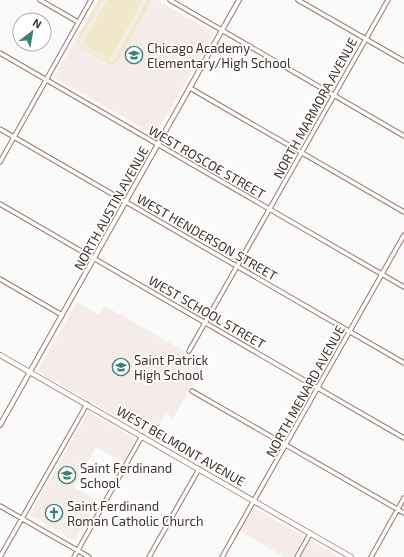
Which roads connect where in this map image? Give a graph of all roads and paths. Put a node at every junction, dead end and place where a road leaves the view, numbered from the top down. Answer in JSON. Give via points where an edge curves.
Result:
{"nodes":[{"id":1,"x":40,"y":0,"type":"edge"},
{"id":2,"x":91,"y":0,"type":"edge"},
{"id":3,"x":170,"y":0,"type":"edge"},
{"id":4,"x":239,"y":0,"type":"edge"},
{"id":5,"x":298,"y":0,"type":"edge"},
{"id":6,"x":388,"y":0,"type":"edge"},
{"id":7,"x":78,"y":22,"type":"junction"},
{"id":8,"x":222,"y":30,"type":"junction"},
{"id":9,"x":366,"y":39,"type":"junction"},
{"id":10,"x":0,"y":53,"type":"edge"},
{"id":11,"x":404,"y":62,"type":"edge"},
{"id":12,"x":46,"y":80,"type":"junction"},
{"id":13,"x":190,"y":88,"type":"junction"},
{"id":14,"x":334,"y":95,"type":"junction"},
{"id":15,"x":0,"y":129,"type":"edge"},
{"id":16,"x":404,"y":136,"type":"edge"},
{"id":17,"x":14,"y":137,"type":"junction"},
{"id":18,"x":158,"y":145,"type":"junction"},
{"id":19,"x":302,"y":152,"type":"junction"},
{"id":20,"x":0,"y":162,"type":"edge"},
{"id":21,"x":126,"y":202,"type":"junction"},
{"id":22,"x":0,"y":204,"type":"edge"},
{"id":23,"x":269,"y":209,"type":"junction"},
{"id":24,"x":404,"y":212,"type":"edge"},
{"id":25,"x":404,"y":235,"type":"edge"},
{"id":26,"x":94,"y":259,"type":"junction"},
{"id":27,"x":237,"y":266,"type":"junction"},
{"id":28,"x":382,"y":274,"type":"junction"},
{"id":29,"x":0,"y":279,"type":"edge"},
{"id":30,"x":404,"y":287,"type":"edge"},
{"id":31,"x":62,"y":315,"type":"junction"},
{"id":32,"x":205,"y":323,"type":"junction"},
{"id":33,"x":350,"y":331,"type":"junction"},
{"id":34,"x":189,"y":351,"type":"dead end"},
{"id":35,"x":0,"y":355,"type":"edge"},
{"id":36,"x":404,"y":362,"type":"edge"},
{"id":37,"x":30,"y":372,"type":"junction"},
{"id":38,"x":318,"y":388,"type":"junction"},
{"id":39,"x":192,"y":391,"type":"dead end"},
{"id":40,"x":87,"y":404,"type":"junction"},
{"id":41,"x":0,"y":425,"type":"edge"},
{"id":42,"x":142,"y":436,"type":"junction"},
{"id":43,"x":404,"y":438,"type":"edge"},
{"id":44,"x":286,"y":445,"type":"junction"},
{"id":45,"x":199,"y":469,"type":"junction"},
{"id":46,"x":404,"y":498,"type":"edge"},
{"id":47,"x":254,"y":501,"type":"junction"},
{"id":48,"x":0,"y":506,"type":"edge"},
{"id":49,"x":398,"y":510,"type":"junction"},
{"id":50,"x":404,"y":513,"type":"edge"},
{"id":51,"x":22,"y":518,"type":"junction"},
{"id":52,"x":310,"y":534,"type":"junction"},
{"id":53,"x":78,"y":550,"type":"junction"},
{"id":54,"x":0,"y":557,"type":"edge"},
{"id":55,"x":74,"y":557,"type":"edge"},
{"id":56,"x":89,"y":557,"type":"edge"},
{"id":57,"x":149,"y":557,"type":"edge"},
{"id":58,"x":222,"y":557,"type":"edge"},
{"id":59,"x":297,"y":557,"type":"edge"},
{"id":60,"x":351,"y":557,"type":"edge"},
{"id":61,"x":371,"y":557,"type":"edge"}],
"edges":[{"from":1,"to":7,"type":"street"},
{"from":2,"to":7,"type":"street"},
{"from":3,"to":8,"type":"street"},
{"from":4,"to":8,"type":"street","name":"NORTH AUSTIN AVENUE"},
{"from":5,"to":9,"type":"street"},
{"from":6,"to":9,"type":"street","name":"NORTH MARMORA AVENUE"},
{"from":7,"to":12,"type":"street"},
{"from":8,"to":13,"type":"street","name":"NORTH AUSTIN AVENUE"},
{"from":8,"to":14,"type":"street"},
{"from":9,"to":11,"type":"street"},
{"from":9,"to":14,"type":"street","name":"NORTH MARMORA AVENUE"},
{"from":10,"to":12,"type":"street","name":"WEST ROSCOE STREET"},
{"from":12,"to":17,"type":"street"},
{"from":12,"to":18,"type":"street","name":"WEST ROSCOE STREET"},
{"from":13,"to":18,"type":"street","name":"NORTH AUSTIN AVENUE"},
{"from":13,"to":19,"type":"street"},
{"from":14,"to":16,"type":"street"},
{"from":14,"to":19,"type":"street","name":"NORTH MARMORA AVENUE"},
{"from":15,"to":17,"type":"street","name":"WEST HENDERSON STREET"},
{"from":17,"to":20,"type":"street"},
{"from":17,"to":21,"type":"street","name":"WEST HENDERSON STREET"},
{"from":18,"to":21,"type":"street","name":"NORTH AUSTIN AVENUE"},
{"from":18,"to":23,"type":"street","name":"WEST ROSCOE STREET"},
{"from":19,"to":23,"type":"street","name":"NORTH MARMORA AVENUE"},
{"from":19,"to":24,"type":"street"},
{"from":21,"to":26,"type":"street","name":"NORTH AUSTIN AVENUE"},
{"from":21,"to":27,"type":"street","name":"WEST HENDERSON STREET"},
{"from":22,"to":26,"type":"street","name":"WEST SCHOOL STREET"},
{"from":23,"to":27,"type":"street","name":"NORTH MARMORA AVENUE"},
{"from":23,"to":28,"type":"street","name":"WEST ROSCOE STREET"},
{"from":25,"to":28,"type":"street","name":"NORTH MENARD AVENUE"},
{"from":26,"to":31,"type":"street","name":"NORTH AUSTIN AVENUE"},
{"from":26,"to":32,"type":"street","name":"WEST SCHOOL STREET"},
{"from":27,"to":32,"type":"street","name":"NORTH MARMORA AVENUE"},
{"from":27,"to":33,"type":"street","name":"WEST HENDERSON STREET"},
{"from":28,"to":30,"type":"street","name":"WEST ROSCOE STREET"},
{"from":28,"to":33,"type":"street","name":"NORTH MENARD AVENUE"},
{"from":29,"to":31,"type":"street"},
{"from":31,"to":37,"type":"street","name":"NORTH AUSTIN AVENUE"},
{"from":32,"to":34,"type":"street","name":"NORTH MARMORA AVENUE"},
{"from":32,"to":38,"type":"street","name":"WEST SCHOOL STREET"},
{"from":33,"to":36,"type":"street","name":"WEST HENDERSON STREET"},
{"from":33,"to":38,"type":"street","name":"NORTH MENARD AVENUE"},
{"from":35,"to":37,"type":"main road","name":"WEST BELMONT AVENUE"},
{"from":37,"to":40,"type":"main road","name":"WEST BELMONT AVENUE"},
{"from":37,"to":41,"type":"street","name":"NORTH AUSTIN AVENUE"},
{"from":38,"to":43,"type":"street","name":"WEST SCHOOL STREET"},
{"from":38,"to":44,"type":"street","name":"NORTH MENARD AVENUE"},
{"from":39,"to":44,"type":"street"},
{"from":40,"to":42,"type":"main road","name":"WEST BELMONT AVENUE"},
{"from":40,"to":51,"type":"street"},
{"from":42,"to":45,"type":"main road","name":"WEST BELMONT AVENUE"},
{"from":42,"to":53,"type":"street"},
{"from":44,"to":47,"type":"street","name":"NORTH MENARD AVENUE"},
{"from":44,"to":49,"type":"street"},
{"from":45,"to":47,"type":"main road","name":"WEST BELMONT AVENUE"},
{"from":45,"to":57,"type":"street"},
{"from":46,"to":49,"type":"street"},
{"from":47,"to":52,"type":"main road","name":"WEST BELMONT AVENUE"},
{"from":47,"to":58,"type":"street","name":"NORTH MENARD AVENUE"},
{"from":48,"to":51,"type":"street"},
{"from":49,"to":50,"type":"street"},
{"from":49,"to":61,"type":"street"},
{"from":51,"to":53,"type":"street"},
{"from":51,"to":54,"type":"street"},
{"from":52,"to":59,"type":"street"},
{"from":52,"to":60,"type":"main road","name":"WEST BELMONT AVENUE"},
{"from":53,"to":55,"type":"street"},
{"from":53,"to":56,"type":"street"}]}
